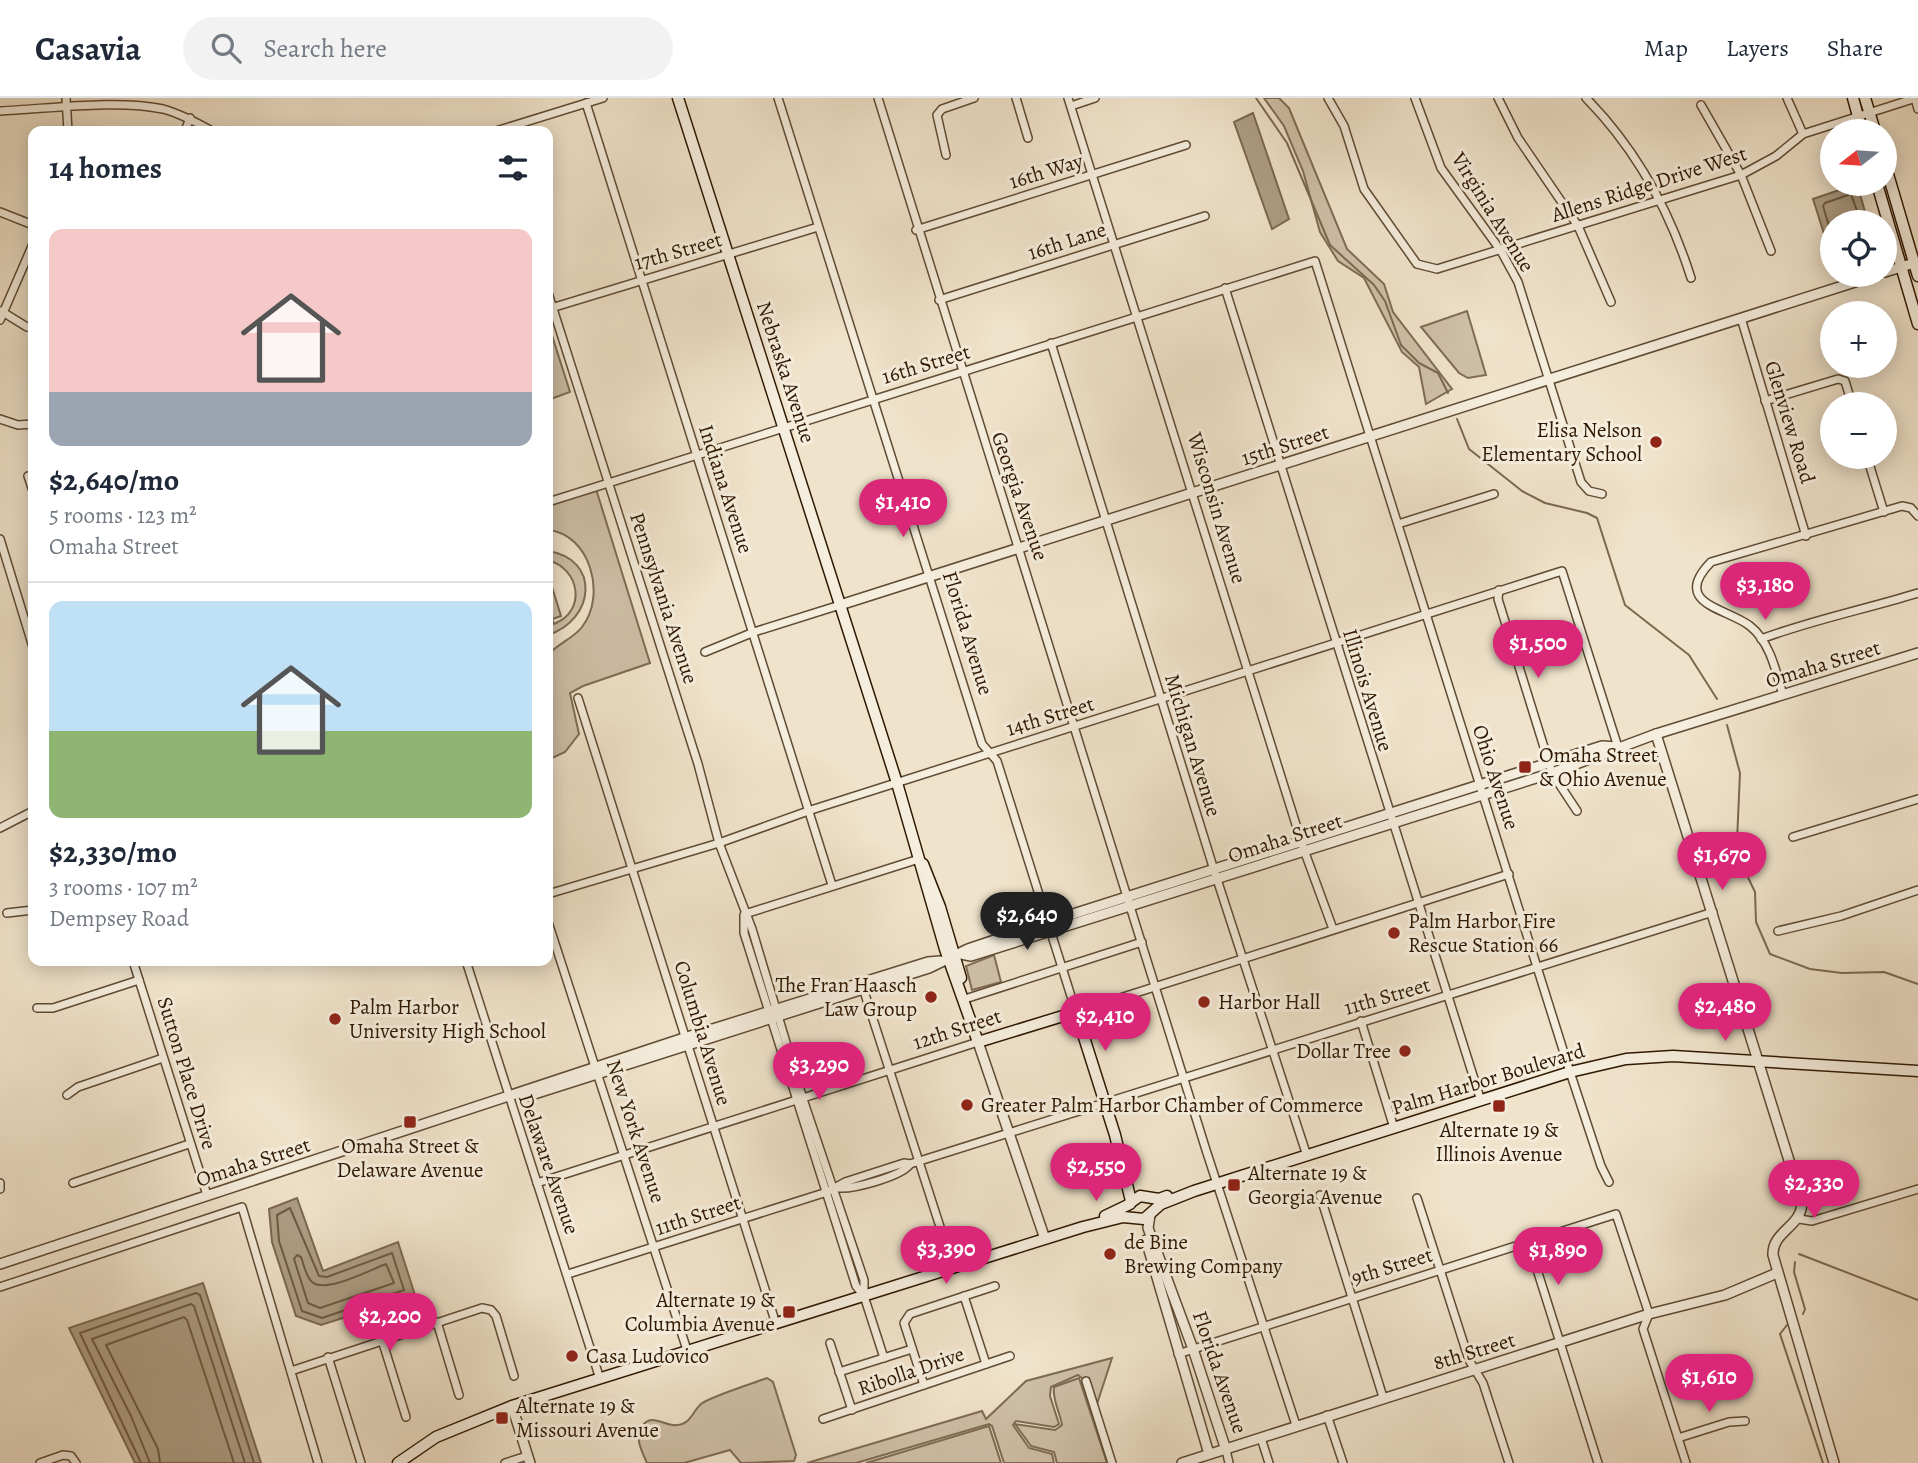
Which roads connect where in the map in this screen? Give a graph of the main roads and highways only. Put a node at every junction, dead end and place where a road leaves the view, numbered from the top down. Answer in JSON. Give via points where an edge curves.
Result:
{"nodes":[{"id":1,"x":678,"y":98,"type":"edge"},
{"id":2,"x":1853,"y":98,"type":"edge"},
{"id":3,"x":1865,"y":98,"type":"edge"},
{"id":4,"x":1859,"y":119,"type":"edge"},
{"id":5,"x":1872,"y":119,"type":"edge"},
{"id":6,"x":1880,"y":196,"type":"edge"},
{"id":7,"x":1894,"y":196,"type":"edge"},
{"id":8,"x":1918,"y":276,"type":"edge"},
{"id":9,"x":1918,"y":324,"type":"edge"},
{"id":10,"x":951,"y":957,"type":"junction"},
{"id":11,"x":1076,"y":1012,"type":"joint"},
{"id":12,"x":978,"y":1042,"type":"junction"},
{"id":13,"x":1918,"y":1071,"type":"edge"},
{"id":14,"x":1115,"y":1135,"type":"junction"},
{"id":15,"x":1194,"y":1191,"type":"junction"},
{"id":16,"x":1145,"y":1196,"type":"junction"},
{"id":17,"x":1131,"y":1202,"type":"junction"},
{"id":18,"x":1151,"y":1214,"type":"junction"},
{"id":19,"x":1137,"y":1219,"type":"junction"},
{"id":20,"x":1083,"y":1227,"type":"junction"},
{"id":21,"x":398,"y":1463,"type":"edge"}],
"edges":[{"from":1,"to":10,"type":"main road","name":"Nebraska Avenue"},
{"from":2,"to":4,"type":"main road"},
{"from":3,"to":5,"type":"main road"},
{"from":6,"to":9,"type":"main road"},
{"from":7,"to":8,"type":"main road"},
{"from":10,"to":12,"type":"main road","name":"Nebraska Avenue"},
{"from":10,"to":12,"type":"main road","name":"Nebraska Avenue","via":[[980,1033]]},
{"from":11,"to":12,"type":"main road","name":"12th Street"},
{"from":11,"to":14,"type":"main road","name":"Florida Avenue"},
{"from":13,"to":15,"type":"main road","name":"Palm Harbor Boulevard","via":[[1642,1057],[1570,1072]]},
{"from":14,"to":16,"type":"main road","name":"Florida Avenue","via":[[1135,1185]]},
{"from":14,"to":17,"type":"main road","name":"Florida Avenue"},
{"from":15,"to":16,"type":"main road","name":"Palm Harbor Boulevard","via":[[1159,1199]]},
{"from":15,"to":18,"type":"main road","name":"Palm Harbor Boulevard","via":[[1161,1204]]},
{"from":16,"to":17,"type":"main road"},
{"from":16,"to":18,"type":"main road","via":[[1153,1204]]},
{"from":17,"to":19,"type":"main road","via":[[1130,1211]]},
{"from":17,"to":20,"type":"main road"},
{"from":18,"to":19,"type":"main road"},
{"from":19,"to":20,"type":"main road","via":[[1123,1217]]},
{"from":20,"to":21,"type":"main road","via":[[512,1406],[436,1437]]}]}
